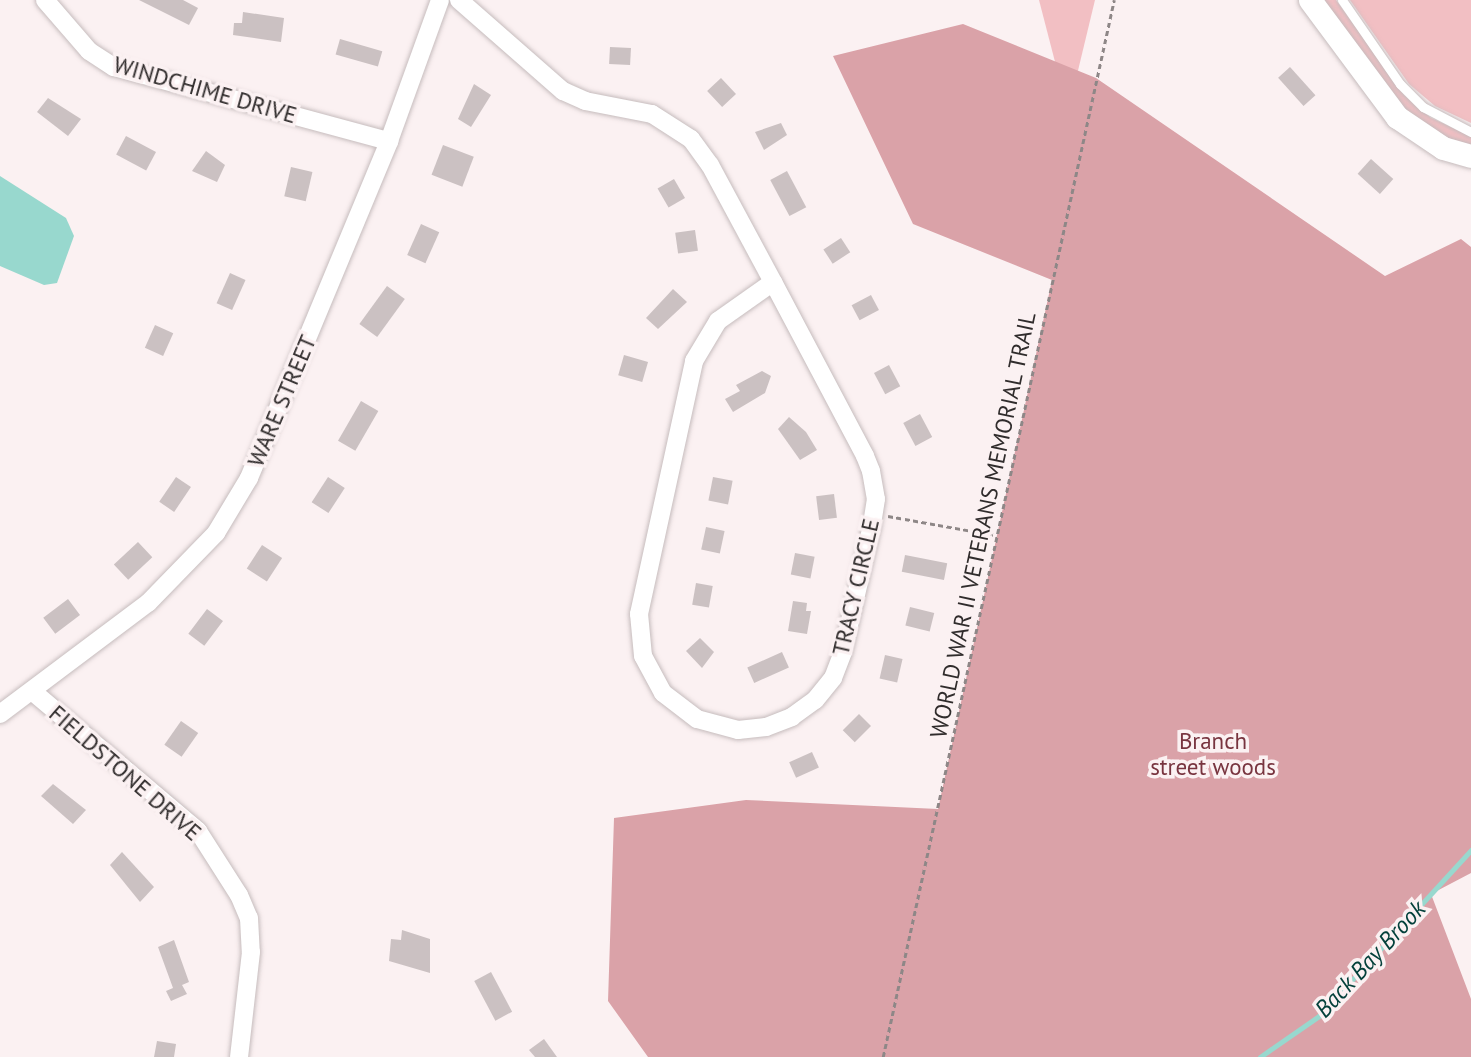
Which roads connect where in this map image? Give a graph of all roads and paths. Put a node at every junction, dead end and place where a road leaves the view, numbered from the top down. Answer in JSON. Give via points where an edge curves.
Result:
{"nodes":[{"id":1,"x":45,"y":0,"type":"edge"},
{"id":2,"x":440,"y":0,"type":"edge"},
{"id":3,"x":459,"y":0,"type":"edge"},
{"id":4,"x":1114,"y":0,"type":"edge"},
{"id":5,"x":1310,"y":0,"type":"edge"},
{"id":6,"x":1342,"y":0,"type":"edge"},
{"id":7,"x":1471,"y":132,"type":"edge"},
{"id":8,"x":389,"y":141,"type":"junction"},
{"id":9,"x":1471,"y":156,"type":"edge"},
{"id":10,"x":773,"y":282,"type":"junction"},
{"id":11,"x":874,"y":514,"type":"junction"},
{"id":12,"x":995,"y":535,"type":"junction"},
{"id":13,"x":32,"y":691,"type":"junction"},
{"id":14,"x":0,"y":714,"type":"edge"},
{"id":15,"x":239,"y":1057,"type":"edge"},
{"id":16,"x":883,"y":1057,"type":"edge"}],
"edges":[{"from":1,"to":8,"type":"street","name":"WINDCHIME DRIVE","via":[[89,51],[114,67]]},
{"from":2,"to":8,"type":"street","name":"WARE STREET"},
{"from":3,"to":10,"type":"street","name":"TRACY CIRCLE","via":[[563,91],[585,101],[652,114],[691,139],[710,164]]},
{"from":4,"to":12,"type":"path","name":"WORLD WAR II VETERANS MEMORIAL TRAIL"},
{"from":5,"to":9,"type":"street","via":[[1397,117],[1436,144]]},
{"from":6,"to":7,"type":"lane","via":[[1400,85],[1423,107]]},
{"from":8,"to":13,"type":"street","name":"WARE STREET","via":[[249,478],[216,533],[148,603]]},
{"from":10,"to":11,"type":"street","name":"TRACY CIRCLE","via":[[865,456],[875,485]]},
{"from":10,"to":11,"type":"street","name":"TRACY CIRCLE","via":[[718,320],[704,339],[686,389],[639,614],[643,656],[663,693],[691,716],[724,728],[766,727],[804,709],[825,690],[839,665]]},
{"from":11,"to":12,"type":"path"},
{"from":12,"to":16,"type":"path","name":"WORLD WAR II VETERANS MEMORIAL TRAIL"},
{"from":13,"to":14,"type":"street","name":"WARE STREET"},
{"from":13,"to":15,"type":"street","name":"FIELDSTONE DRIVE","via":[[198,831],[234,886],[249,918],[251,952]]}]}
